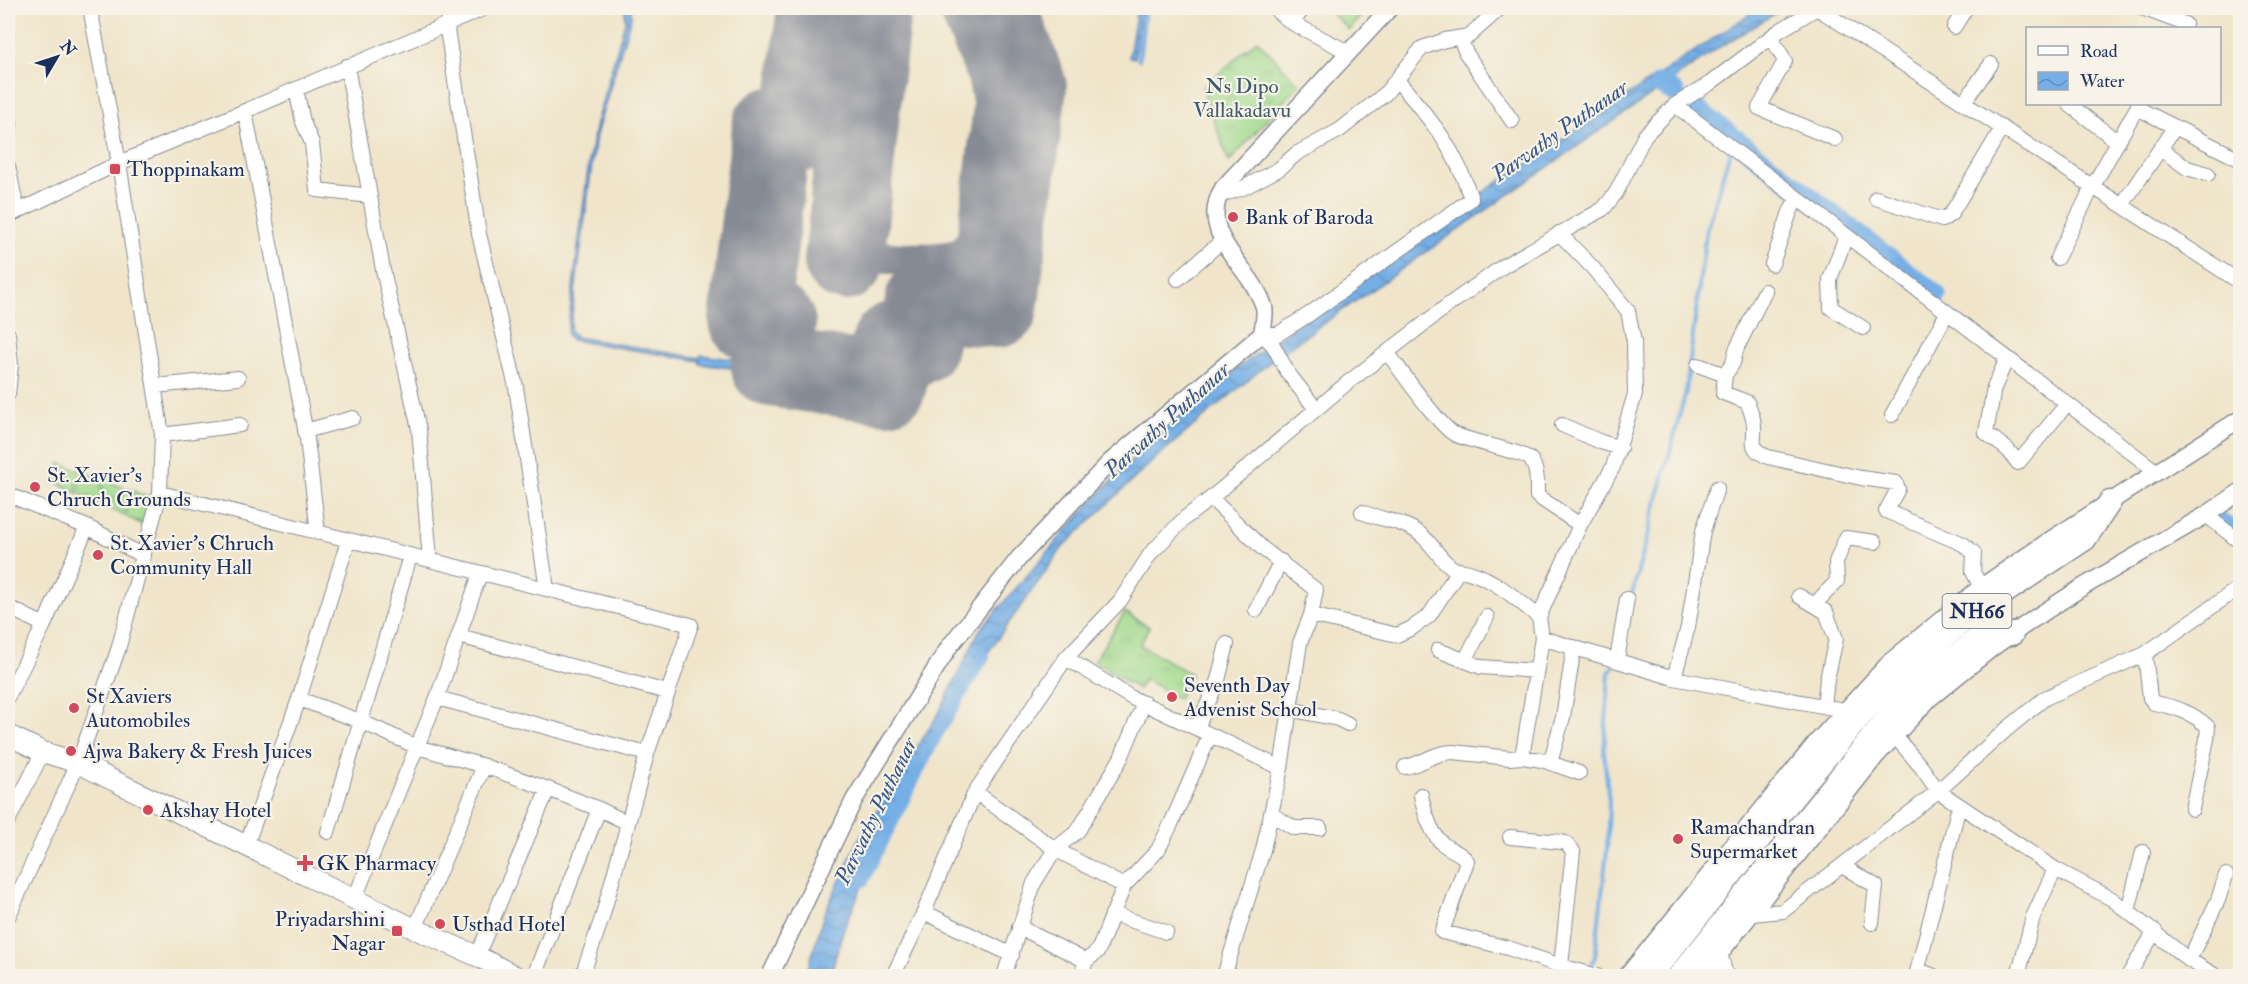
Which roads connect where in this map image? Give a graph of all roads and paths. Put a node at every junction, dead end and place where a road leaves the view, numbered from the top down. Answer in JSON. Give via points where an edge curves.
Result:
{"nodes":[{"id":1,"x":90,"y":8,"type":"edge"},
{"id":2,"x":485,"y":8,"type":"edge"},
{"id":3,"x":1277,"y":8,"type":"edge"},
{"id":4,"x":1304,"y":8,"type":"edge"},
{"id":5,"x":1390,"y":8,"type":"edge"},
{"id":6,"x":1498,"y":8,"type":"edge"},
{"id":7,"x":1817,"y":8,"type":"edge"},
{"id":8,"x":1966,"y":8,"type":"edge"},
{"id":9,"x":2142,"y":8,"type":"edge"},
{"id":10,"x":2186,"y":22,"type":"edge"},
{"id":11,"x":446,"y":23,"type":"junction"},
{"id":12,"x":1292,"y":23,"type":"junction"},
{"id":13,"x":1954,"y":27,"type":"dead end"},
{"id":14,"x":1771,"y":37,"type":"junction"},
{"id":15,"x":1460,"y":38,"type":"junction"},
{"id":16,"x":1348,"y":51,"type":"junction"},
{"id":17,"x":1991,"y":64,"type":"dead end"},
{"id":18,"x":348,"y":66,"type":"junction"},
{"id":19,"x":1397,"y":80,"type":"junction"},
{"id":20,"x":296,"y":89,"type":"junction"},
{"id":21,"x":1964,"y":102,"type":"junction"},
{"id":22,"x":1675,"y":105,"type":"junction"},
{"id":23,"x":2071,"y":106,"type":"dead end"},
{"id":24,"x":2138,"y":106,"type":"edge"},
{"id":25,"x":8,"y":110,"type":"edge"},
{"id":26,"x":245,"y":111,"type":"junction"},
{"id":27,"x":1512,"y":121,"type":"dead end"},
{"id":28,"x":2175,"y":127,"type":"junction"},
{"id":29,"x":2002,"y":128,"type":"junction"},
{"id":30,"x":8,"y":130,"type":"edge"},
{"id":31,"x":1835,"y":139,"type":"dead end"},
{"id":32,"x":2118,"y":142,"type":"junction"},
{"id":33,"x":2161,"y":149,"type":"junction"},
{"id":34,"x":2237,"y":158,"type":"dead end"},
{"id":35,"x":119,"y":163,"type":"junction"},
{"id":36,"x":8,"y":166,"type":"edge"},
{"id":37,"x":2208,"y":174,"type":"dead end"},
{"id":38,"x":2093,"y":186,"type":"junction"},
{"id":39,"x":370,"y":196,"type":"junction"},
{"id":40,"x":1218,"y":196,"type":"junction"},
{"id":41,"x":1797,"y":198,"type":"junction"},
{"id":42,"x":1876,"y":198,"type":"dead end"},
{"id":43,"x":2122,"y":206,"type":"junction"},
{"id":44,"x":12,"y":213,"type":"edge"},
{"id":45,"x":1559,"y":233,"type":"junction"},
{"id":46,"x":1846,"y":236,"type":"junction"},
{"id":47,"x":1222,"y":241,"type":"junction"},
{"id":48,"x":2057,"y":258,"type":"dead end"},
{"id":49,"x":1772,"y":264,"type":"dead end"},
{"id":50,"x":1179,"y":279,"type":"dead end"},
{"id":51,"x":2241,"y":282,"type":"edge"},
{"id":52,"x":1765,"y":291,"type":"dead end"},
{"id":53,"x":1947,"y":313,"type":"junction"},
{"id":54,"x":1863,"y":328,"type":"dead end"},
{"id":55,"x":8,"y":334,"type":"edge"},
{"id":56,"x":1262,"y":334,"type":"junction"},
{"id":57,"x":1387,"y":352,"type":"junction"},
{"id":58,"x":2007,"y":358,"type":"junction"},
{"id":59,"x":1698,"y":365,"type":"dead end"},
{"id":60,"x":1725,"y":375,"type":"junction"},
{"id":61,"x":238,"y":378,"type":"dead end"},
{"id":62,"x":155,"y":386,"type":"junction"},
{"id":63,"x":8,"y":394,"type":"edge"},
{"id":64,"x":2067,"y":404,"type":"junction"},
{"id":65,"x":1317,"y":409,"type":"junction"},
{"id":66,"x":1892,"y":415,"type":"dead end"},
{"id":67,"x":352,"y":418,"type":"dead end"},
{"id":68,"x":2241,"y":419,"type":"edge"},
{"id":69,"x":240,"y":425,"type":"dead end"},
{"id":70,"x":1562,"y":425,"type":"dead end"},
{"id":71,"x":305,"y":430,"type":"junction"},
{"id":72,"x":162,"y":435,"type":"junction"},
{"id":73,"x":1620,"y":448,"type":"junction"},
{"id":74,"x":2157,"y":472,"type":"junction"},
{"id":75,"x":1717,"y":488,"type":"dead end"},
{"id":76,"x":2241,"y":492,"type":"edge"},
{"id":77,"x":8,"y":493,"type":"edge"},
{"id":78,"x":160,"y":493,"type":"junction"},
{"id":79,"x":1211,"y":498,"type":"junction"},
{"id":80,"x":2110,"y":502,"type":"junction"},
{"id":81,"x":1362,"y":512,"type":"dead end"},
{"id":82,"x":2206,"y":515,"type":"junction"},
{"id":83,"x":1580,"y":525,"type":"junction"},
{"id":84,"x":87,"y":526,"type":"junction"},
{"id":85,"x":318,"y":533,"type":"junction"},
{"id":86,"x":348,"y":541,"type":"junction"},
{"id":87,"x":1875,"y":542,"type":"dead end"},
{"id":88,"x":2241,"y":542,"type":"edge"},
{"id":89,"x":144,"y":556,"type":"junction"},
{"id":90,"x":410,"y":556,"type":"junction"},
{"id":91,"x":430,"y":560,"type":"junction"},
{"id":92,"x":1281,"y":561,"type":"junction"},
{"id":93,"x":1458,"y":572,"type":"junction"},
{"id":94,"x":480,"y":574,"type":"junction"},
{"id":95,"x":1981,"y":587,"type":"junction"},
{"id":96,"x":2241,"y":587,"type":"edge"},
{"id":97,"x":547,"y":589,"type":"junction"},
{"id":98,"x":1799,"y":596,"type":"dead end"},
{"id":99,"x":1627,"y":599,"type":"dead end"},
{"id":100,"x":1814,"y":605,"type":"junction"},
{"id":101,"x":8,"y":607,"type":"edge"},
{"id":102,"x":1256,"y":610,"type":"dead end"},
{"id":103,"x":1311,"y":615,"type":"junction"},
{"id":104,"x":1487,"y":617,"type":"dead end"},
{"id":105,"x":1539,"y":617,"type":"junction"},
{"id":106,"x":44,"y":625,"type":"junction"},
{"id":107,"x":2012,"y":634,"type":"junction"},
{"id":108,"x":459,"y":636,"type":"junction"},
{"id":109,"x":1542,"y":638,"type":"junction"},
{"id":110,"x":1227,"y":644,"type":"dead end"},
{"id":111,"x":1574,"y":647,"type":"junction"},
{"id":112,"x":1438,"y":650,"type":"dead end"},
{"id":113,"x":2145,"y":654,"type":"junction"},
{"id":114,"x":1066,"y":658,"type":"junction"},
{"id":115,"x":1617,"y":660,"type":"junction"},
{"id":116,"x":1465,"y":661,"type":"junction"},
{"id":117,"x":1536,"y":671,"type":"junction"},
{"id":118,"x":1674,"y":678,"type":"junction"},
{"id":119,"x":667,"y":692,"type":"junction"},
{"id":120,"x":8,"y":696,"type":"edge"},
{"id":121,"x":299,"y":699,"type":"junction"},
{"id":122,"x":437,"y":699,"type":"junction"},
{"id":123,"x":1144,"y":703,"type":"junction"},
{"id":124,"x":1824,"y":706,"type":"junction"},
{"id":125,"x":1289,"y":709,"type":"junction"},
{"id":126,"x":1844,"y":710,"type":"junction"},
{"id":127,"x":360,"y":721,"type":"junction"},
{"id":128,"x":1348,"y":724,"type":"dead end"},
{"id":129,"x":1197,"y":728,"type":"junction"},
{"id":130,"x":8,"y":735,"type":"edge"},
{"id":131,"x":1210,"y":735,"type":"junction"},
{"id":132,"x":1894,"y":735,"type":"junction"},
{"id":133,"x":417,"y":747,"type":"junction"},
{"id":134,"x":43,"y":752,"type":"junction"},
{"id":135,"x":646,"y":754,"type":"junction"},
{"id":136,"x":1522,"y":757,"type":"junction"},
{"id":137,"x":1550,"y":763,"type":"junction"},
{"id":138,"x":78,"y":764,"type":"junction"},
{"id":139,"x":484,"y":766,"type":"junction"},
{"id":140,"x":1405,"y":767,"type":"dead end"},
{"id":141,"x":1281,"y":768,"type":"junction"},
{"id":142,"x":1579,"y":773,"type":"dead end"},
{"id":143,"x":548,"y":789,"type":"junction"},
{"id":144,"x":1938,"y":791,"type":"junction"},
{"id":145,"x":975,"y":792,"type":"junction"},
{"id":146,"x":1421,"y":795,"type":"dead end"},
{"id":147,"x":1959,"y":806,"type":"junction"},
{"id":148,"x":599,"y":809,"type":"junction"},
{"id":149,"x":2192,"y":809,"type":"dead end"},
{"id":150,"x":1271,"y":814,"type":"junction"},
{"id":151,"x":8,"y":821,"type":"edge"},
{"id":152,"x":628,"y":823,"type":"junction"},
{"id":153,"x":1320,"y":828,"type":"dead end"},
{"id":154,"x":328,"y":832,"type":"dead end"},
{"id":155,"x":1510,"y":837,"type":"dead end"},
{"id":156,"x":246,"y":846,"type":"junction"},
{"id":157,"x":1055,"y":849,"type":"junction"},
{"id":158,"x":2142,"y":852,"type":"dead end"},
{"id":159,"x":1842,"y":866,"type":"junction"},
{"id":160,"x":2055,"y":869,"type":"junction"},
{"id":161,"x":2226,"y":875,"type":"dead end"},
{"id":162,"x":1124,"y":886,"type":"junction"},
{"id":163,"x":354,"y":900,"type":"junction"},
{"id":164,"x":2128,"y":911,"type":"junction"},
{"id":165,"x":924,"y":912,"type":"junction"},
{"id":166,"x":1112,"y":914,"type":"junction"},
{"id":167,"x":1752,"y":914,"type":"junction"},
{"id":168,"x":8,"y":917,"type":"edge"},
{"id":169,"x":1872,"y":923,"type":"dead end"},
{"id":170,"x":1019,"y":927,"type":"junction"},
{"id":171,"x":415,"y":929,"type":"junction"},
{"id":172,"x":2155,"y":931,"type":"junction"},
{"id":173,"x":1166,"y":932,"type":"dead end"},
{"id":174,"x":1720,"y":952,"type":"junction"},
{"id":175,"x":1012,"y":955,"type":"junction"},
{"id":176,"x":477,"y":956,"type":"junction"},
{"id":177,"x":2189,"y":960,"type":"junction"},
{"id":178,"x":1086,"y":961,"type":"junction"},
{"id":179,"x":1561,"y":966,"type":"junction"},
{"id":180,"x":1917,"y":973,"type":"edge"},
{"id":181,"x":515,"y":976,"type":"edge"},
{"id":182,"x":534,"y":976,"type":"edge"},
{"id":183,"x":582,"y":976,"type":"edge"},
{"id":184,"x":770,"y":976,"type":"edge"},
{"id":185,"x":893,"y":976,"type":"edge"},
{"id":186,"x":1005,"y":976,"type":"edge"},
{"id":187,"x":1081,"y":976,"type":"edge"},
{"id":188,"x":1224,"y":976,"type":"edge"},
{"id":189,"x":1597,"y":976,"type":"edge"},
{"id":190,"x":1627,"y":976,"type":"edge"},
{"id":191,"x":1650,"y":976,"type":"edge"},
{"id":192,"x":1679,"y":976,"type":"edge"},
{"id":193,"x":1702,"y":976,"type":"edge"},
{"id":194,"x":1726,"y":976,"type":"edge"},
{"id":195,"x":1934,"y":976,"type":"edge"},
{"id":196,"x":2018,"y":976,"type":"edge"},
{"id":197,"x":2128,"y":976,"type":"edge"},
{"id":198,"x":2216,"y":976,"type":"edge"}],
"edges":[{"from":1,"to":35,"type":"street"},
{"from":2,"to":11,"type":"street"},
{"from":3,"to":12,"type":"street"},
{"from":4,"to":12,"type":"street"},
{"from":5,"to":16,"type":"street"},
{"from":6,"to":15,"type":"street","via":[[1469,36]]},
{"from":7,"to":14,"type":"street"},
{"from":7,"to":21,"type":"street"},
{"from":8,"to":13,"type":"street"},
{"from":9,"to":10,"type":"street"},
{"from":11,"to":18,"type":"street"},
{"from":11,"to":97,"type":"street","via":[[479,234],[516,387]]},
{"from":12,"to":16,"type":"street"},
{"from":14,"to":22,"type":"street"},
{"from":14,"to":31,"type":"street","via":[[1785,61],[1759,108]]},
{"from":15,"to":19,"type":"street","via":[[1422,48]]},
{"from":15,"to":27,"type":"street"},
{"from":16,"to":40,"type":"street"},
{"from":17,"to":21,"type":"street"},
{"from":18,"to":20,"type":"street"},
{"from":18,"to":39,"type":"street"},
{"from":19,"to":40,"type":"street","via":[[1340,130],[1296,154],[1279,169]]},
{"from":19,"to":56,"type":"street","via":[[1438,129],[1463,172],[1471,199],[1278,334]]},
{"from":20,"to":26,"type":"street"},
{"from":20,"to":39,"type":"street","via":[[312,143],[317,190]]},
{"from":21,"to":29,"type":"street"},
{"from":22,"to":41,"type":"street"},
{"from":22,"to":45,"type":"street","via":[[1645,135],[1616,193],[1603,209]]},
{"from":23,"to":32,"type":"street"},
{"from":24,"to":28,"type":"street"},
{"from":24,"to":32,"type":"street"},
{"from":25,"to":30,"type":"street"},
{"from":26,"to":35,"type":"street"},
{"from":26,"to":71,"type":"street"},
{"from":28,"to":33,"type":"street"},
{"from":28,"to":34,"type":"street"},
{"from":29,"to":38,"type":"street"},
{"from":29,"to":42,"type":"street","via":[[1951,214],[1942,220]]},
{"from":32,"to":38,"type":"street"},
{"from":33,"to":37,"type":"street","via":[[2187,168]]},
{"from":33,"to":43,"type":"street"},
{"from":35,"to":44,"type":"street"},
{"from":35,"to":62,"type":"street"},
{"from":36,"to":44,"type":"street"},
{"from":38,"to":43,"type":"street"},
{"from":38,"to":48,"type":"street"},
{"from":39,"to":91,"type":"street","via":[[419,429]]},
{"from":40,"to":47,"type":"street","via":[[1214,211]]},
{"from":41,"to":46,"type":"street"},
{"from":41,"to":49,"type":"street"},
{"from":43,"to":51,"type":"street"},
{"from":45,"to":57,"type":"street","via":[[1505,265]]},
{"from":45,"to":73,"type":"street","via":[[1628,310],[1634,342],[1635,394]]},
{"from":46,"to":53,"type":"street"},
{"from":46,"to":54,"type":"street","via":[[1830,279],[1831,308]]},
{"from":47,"to":50,"type":"street"},
{"from":47,"to":56,"type":"street","via":[[1253,284],[1265,309]]},
{"from":52,"to":60,"type":"street"},
{"from":53,"to":58,"type":"street"},
{"from":53,"to":66,"type":"street"},
{"from":55,"to":63,"type":"street"},
{"from":56,"to":65,"type":"street"},
{"from":56,"to":184,"type":"street","via":[[1110,462],[1020,558],[949,647],[854,800]]},
{"from":57,"to":65,"type":"street"},
{"from":57,"to":83,"type":"street","via":[[1449,431],[1527,456],[1538,479],[1537,496]]},
{"from":58,"to":64,"type":"street"},
{"from":58,"to":64,"type":"street","via":[[1994,388],[1986,433],[2018,463]]},
{"from":59,"to":60,"type":"street"},
{"from":60,"to":95,"type":"street","via":[[1723,393],[1747,402],[1757,453],[1896,483],[1898,489],[1886,511],[1963,544],[1974,553],[1973,572]]},
{"from":61,"to":62,"type":"street"},
{"from":62,"to":72,"type":"street"},
{"from":64,"to":74,"type":"street"},
{"from":65,"to":79,"type":"street"},
{"from":67,"to":71,"type":"street"},
{"from":68,"to":74,"type":"street"},
{"from":69,"to":72,"type":"street"},
{"from":70,"to":73,"type":"street"},
{"from":71,"to":85,"type":"street"},
{"from":72,"to":78,"type":"street"},
{"from":73,"to":83,"type":"street"},
{"from":74,"to":80,"type":"street"},
{"from":75,"to":118,"type":"street","via":[[1703,531],[1688,627]]},
{"from":76,"to":82,"type":"street"},
{"from":77,"to":84,"type":"street"},
{"from":78,"to":85,"type":"street"},
{"from":78,"to":89,"type":"street"},
{"from":79,"to":92,"type":"street","via":[[1262,548]]},
{"from":79,"to":114,"type":"street","via":[[1185,518],[1151,554],[1120,601]]},
{"from":80,"to":95,"type":"street"},
{"from":80,"to":191,"type":"highway","number":"NH66","via":[[2085,539],[1969,616],[1878,695]]},
{"from":81,"to":93,"type":"street","via":[[1420,534]]},
{"from":82,"to":88,"type":"street"},
{"from":82,"to":107,"type":"street","via":[[2081,588]]},
{"from":83,"to":105,"type":"street"},
{"from":84,"to":89,"type":"street"},
{"from":84,"to":106,"type":"street"},
{"from":85,"to":86,"type":"street"},
{"from":86,"to":90,"type":"street"},
{"from":86,"to":121,"type":"street"},
{"from":87,"to":100,"type":"street","via":[[1846,538],[1836,562],[1837,581]]},
{"from":89,"to":138,"type":"street","via":[[118,650]]},
{"from":90,"to":91,"type":"street"},
{"from":90,"to":127,"type":"street"},
{"from":91,"to":94,"type":"street"},
{"from":92,"to":102,"type":"street"},
{"from":92,"to":103,"type":"street","via":[[1316,590]]},
{"from":93,"to":103,"type":"street","via":[[1429,616],[1397,635]]},
{"from":93,"to":105,"type":"street","via":[[1464,570],[1499,586]]},
{"from":94,"to":97,"type":"street"},
{"from":94,"to":108,"type":"street"},
{"from":95,"to":126,"type":"street","via":[[1891,661]]},
{"from":96,"to":113,"type":"street"},
{"from":97,"to":119,"type":"street","via":[[691,625]]},
{"from":98,"to":100,"type":"street"},
{"from":99,"to":115,"type":"street"},
{"from":100,"to":124,"type":"street","via":[[1826,612],[1836,639]]},
{"from":101,"to":106,"type":"street"},
{"from":103,"to":125,"type":"street","via":[[1300,644]]},
{"from":104,"to":116,"type":"street"},
{"from":105,"to":109,"type":"street"},
{"from":106,"to":120,"type":"street"},
{"from":107,"to":132,"type":"street","via":[[1930,698]]},
{"from":107,"to":192,"type":"highway","number":"NH66","via":[[1985,632],[1894,710]]},
{"from":108,"to":119,"type":"street"},
{"from":108,"to":122,"type":"street"},
{"from":109,"to":111,"type":"street"},
{"from":109,"to":117,"type":"street"},
{"from":110,"to":129,"type":"street","via":[[1218,680]]},
{"from":111,"to":115,"type":"street"},
{"from":111,"to":137,"type":"street","via":[[1563,717]]},
{"from":112,"to":116,"type":"street"},
{"from":113,"to":144,"type":"street","via":[[2045,698]]},
{"from":113,"to":149,"type":"street","via":[[2150,698],[2154,703],[2178,708],[2208,728]]},
{"from":114,"to":123,"type":"street"},
{"from":114,"to":145,"type":"street"},
{"from":115,"to":118,"type":"street"},
{"from":116,"to":117,"type":"street","via":[[1481,667]]},
{"from":117,"to":136,"type":"street"},
{"from":118,"to":124,"type":"street"},
{"from":119,"to":135,"type":"street"},
{"from":121,"to":127,"type":"street"},
{"from":121,"to":156,"type":"street"},
{"from":122,"to":133,"type":"street"},
{"from":122,"to":135,"type":"street"},
{"from":123,"to":129,"type":"street"},
{"from":123,"to":157,"type":"street","via":[[1121,758],[1078,831]]},
{"from":124,"to":126,"type":"street"},
{"from":125,"to":128,"type":"street"},
{"from":125,"to":141,"type":"street"},
{"from":126,"to":190,"type":"street"},
{"from":127,"to":133,"type":"street"},
{"from":127,"to":154,"type":"street"},
{"from":129,"to":131,"type":"street"},
{"from":130,"to":134,"type":"main road"},
{"from":131,"to":141,"type":"street"},
{"from":131,"to":162,"type":"street","via":[[1158,850]]},
{"from":132,"to":144,"type":"street"},
{"from":132,"to":167,"type":"street"},
{"from":133,"to":139,"type":"street"},
{"from":133,"to":163,"type":"street"},
{"from":134,"to":138,"type":"main road"},
{"from":134,"to":151,"type":"street"},
{"from":135,"to":152,"type":"street"},
{"from":136,"to":137,"type":"street"},
{"from":136,"to":140,"type":"street","via":[[1444,752]]},
{"from":137,"to":142,"type":"street"},
{"from":138,"to":156,"type":"main road"},
{"from":138,"to":168,"type":"street"},
{"from":139,"to":143,"type":"street"},
{"from":139,"to":171,"type":"street"},
{"from":141,"to":150,"type":"street"},
{"from":143,"to":148,"type":"street"},
{"from":143,"to":176,"type":"street"},
{"from":144,"to":147,"type":"street"},
{"from":144,"to":159,"type":"street"},
{"from":145,"to":157,"type":"street"},
{"from":145,"to":165,"type":"street"},
{"from":146,"to":179,"type":"street","via":[[1424,812],[1440,840],[1467,861],[1442,932]]},
{"from":147,"to":160,"type":"street"},
{"from":147,"to":180,"type":"street"},
{"from":148,"to":152,"type":"street"},
{"from":148,"to":182,"type":"street"},
{"from":150,"to":153,"type":"street","via":[[1294,828]]},
{"from":150,"to":188,"type":"street"},
{"from":152,"to":183,"type":"street"},
{"from":155,"to":179,"type":"street","via":[[1566,843],[1573,851]]},
{"from":156,"to":163,"type":"main road"},
{"from":157,"to":162,"type":"street"},
{"from":157,"to":170,"type":"street","via":[[1034,883]]},
{"from":158,"to":164,"type":"street"},
{"from":159,"to":167,"type":"street","via":[[1783,911]]},
{"from":159,"to":169,"type":"street","via":[[1876,886]]},
{"from":160,"to":164,"type":"street"},
{"from":160,"to":196,"type":"street","via":[[2033,917]]},
{"from":161,"to":177,"type":"street"},
{"from":162,"to":166,"type":"street"},
{"from":163,"to":171,"type":"main road"},
{"from":164,"to":172,"type":"street"},
{"from":165,"to":175,"type":"street"},
{"from":165,"to":185,"type":"street"},
{"from":166,"to":173,"type":"street"},
{"from":166,"to":178,"type":"street","via":[[1098,951]]},
{"from":167,"to":174,"type":"street"},
{"from":170,"to":175,"type":"street"},
{"from":170,"to":178,"type":"street"},
{"from":171,"to":176,"type":"main road"},
{"from":172,"to":177,"type":"street"},
{"from":172,"to":197,"type":"street"},
{"from":174,"to":193,"type":"street"},
{"from":174,"to":194,"type":"street"},
{"from":175,"to":186,"type":"street"},
{"from":176,"to":181,"type":"main road"},
{"from":177,"to":198,"type":"street"},
{"from":178,"to":187,"type":"street"},
{"from":179,"to":189,"type":"street"},
{"from":180,"to":195,"type":"street"}]}
